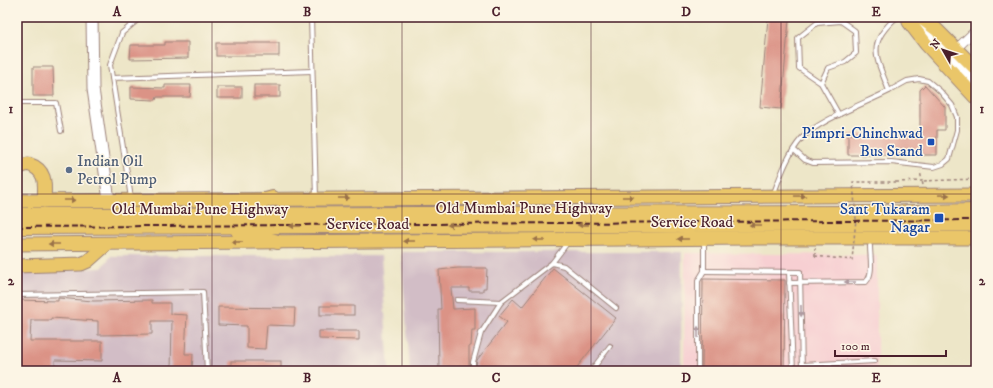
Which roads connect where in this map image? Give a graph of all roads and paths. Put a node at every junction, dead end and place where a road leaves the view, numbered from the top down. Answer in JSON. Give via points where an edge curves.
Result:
{"nodes":[{"id":1,"x":92,"y":17,"type":"edge"},
{"id":2,"x":141,"y":17,"type":"edge"},
{"id":3,"x":311,"y":17,"type":"edge"},
{"id":4,"x":897,"y":17,"type":"edge"},
{"id":5,"x":913,"y":18,"type":"edge"},
{"id":6,"x":976,"y":30,"type":"edge"},
{"id":7,"x":956,"y":49,"type":"junction"},
{"id":8,"x":976,"y":69,"type":"edge"},
{"id":9,"x":312,"y":71,"type":"junction"},
{"id":10,"x":112,"y":78,"type":"junction"},
{"id":11,"x":976,"y":81,"type":"edge"},
{"id":12,"x":821,"y":83,"type":"junction"},
{"id":13,"x":889,"y":91,"type":"junction"},
{"id":14,"x":976,"y":98,"type":"edge"},
{"id":15,"x":17,"y":103,"type":"edge"},
{"id":16,"x":839,"y":116,"type":"junction"},
{"id":17,"x":61,"y":131,"type":"dead end"},
{"id":18,"x":794,"y":150,"type":"junction"},
{"id":19,"x":919,"y":166,"type":"junction"},
{"id":20,"x":17,"y":168,"type":"edge"},
{"id":21,"x":976,"y":179,"type":"edge"},
{"id":22,"x":922,"y":181,"type":"junction"},
{"id":23,"x":976,"y":195,"type":"edge"},
{"id":24,"x":773,"y":196,"type":"junction"},
{"id":25,"x":273,"y":198,"type":"junction"},
{"id":26,"x":316,"y":198,"type":"junction"},
{"id":27,"x":109,"y":200,"type":"junction"},
{"id":28,"x":131,"y":200,"type":"junction"},
{"id":29,"x":17,"y":201,"type":"edge"},
{"id":30,"x":44,"y":201,"type":"junction"},
{"id":31,"x":976,"y":211,"type":"edge"},
{"id":32,"x":17,"y":215,"type":"edge"},
{"id":33,"x":220,"y":220,"type":"junction"},
{"id":34,"x":73,"y":221,"type":"junction"},
{"id":35,"x":976,"y":224,"type":"edge"},
{"id":36,"x":17,"y":228,"type":"edge"},
{"id":37,"x":704,"y":238,"type":"junction"},
{"id":38,"x":750,"y":238,"type":"junction"},
{"id":39,"x":976,"y":238,"type":"edge"},
{"id":40,"x":569,"y":240,"type":"junction"},
{"id":41,"x":278,"y":242,"type":"junction"},
{"id":42,"x":17,"y":244,"type":"edge"},
{"id":43,"x":107,"y":244,"type":"junction"},
{"id":44,"x":870,"y":246,"type":"junction"},
{"id":45,"x":976,"y":246,"type":"edge"},
{"id":46,"x":815,"y":251,"type":"junction"},
{"id":47,"x":552,"y":263,"type":"junction"},
{"id":48,"x":17,"y":266,"type":"edge"},
{"id":49,"x":704,"y":271,"type":"junction"},
{"id":50,"x":789,"y":273,"type":"junction"},
{"id":51,"x":800,"y":282,"type":"junction"},
{"id":52,"x":789,"y":283,"type":"junction"},
{"id":53,"x":17,"y":295,"type":"edge"},
{"id":54,"x":457,"y":300,"type":"dead end"},
{"id":55,"x":501,"y":302,"type":"junction"},
{"id":56,"x":616,"y":308,"type":"dead end"},
{"id":57,"x":610,"y":346,"type":"dead end"},
{"id":58,"x":875,"y":361,"type":"dead end"},
{"id":59,"x":802,"y":365,"type":"junction"},
{"id":60,"x":206,"y":371,"type":"edge"},
{"id":61,"x":474,"y":371,"type":"edge"},
{"id":62,"x":591,"y":371,"type":"edge"},
{"id":63,"x":698,"y":371,"type":"edge"},
{"id":64,"x":793,"y":371,"type":"edge"},
{"id":65,"x":802,"y":371,"type":"edge"}],
"edges":[{"from":1,"to":27,"type":"street","via":[[93,90]]},
{"from":2,"to":10,"type":"lane","via":[[122,33],[110,65]]},
{"from":3,"to":9,"type":"lane"},
{"from":4,"to":13,"type":"lane","via":[[887,25],[875,47]]},
{"from":5,"to":7,"type":"main road"},
{"from":5,"to":11,"type":"street"},
{"from":5,"to":14,"type":"main road","via":[[926,44]]},
{"from":6,"to":7,"type":"street"},
{"from":7,"to":8,"type":"main road"},
{"from":9,"to":10,"type":"lane"},
{"from":9,"to":26,"type":"lane"},
{"from":10,"to":28,"type":"lane"},
{"from":12,"to":12,"type":"lane","via":[[799,68],[798,38],[817,23],[842,21],[855,31],[856,53],[845,62],[828,68]]},
{"from":12,"to":16,"type":"lane"},
{"from":13,"to":16,"type":"lane"},
{"from":13,"to":19,"type":"lane","via":[[907,80],[928,81],[952,105],[957,117],[957,130],[950,159],[934,167]]},
{"from":15,"to":17,"type":"lane","via":[[56,103]]},
{"from":16,"to":18,"type":"lane","via":[[817,127],[803,138]]},
{"from":18,"to":19,"type":"lane","via":[[805,160],[813,163],[891,162]]},
{"from":18,"to":24,"type":"lane","via":[[781,173]]},
{"from":19,"to":22,"type":"path"},
{"from":20,"to":30,"type":"main road","via":[[28,164],[43,174]]},
{"from":21,"to":22,"type":"path"},
{"from":22,"to":46,"type":"path","bridge":true,"via":[[853,182],[856,219],[852,260]]},
{"from":24,"to":23,"type":"main road","one_way":true},
{"from":26,"to":24,"type":"main road","one_way":true},
{"from":25,"to":26,"type":"main road"},
{"from":25,"to":28,"type":"main road"},
{"from":25,"to":33,"type":"highway"},
{"from":27,"to":28,"type":"main road"},
{"from":30,"to":27,"type":"main road","one_way":true},
{"from":29,"to":30,"type":"main road"},
{"from":31,"to":33,"type":"highway","name":"Old Mumbai Pune Highway"},
{"from":32,"to":34,"type":"highway"},
{"from":33,"to":34,"type":"highway","name":"Old Mumbai Pune Highway"},
{"from":35,"to":33,"type":"highway","name":"Old Mumbai Pune Highway","one_way":true},
{"from":33,"to":41,"type":"highway"},
{"from":34,"to":36,"type":"highway"},
{"from":37,"to":38,"type":"main road","name":"Service Road"},
{"from":37,"to":40,"type":"main road","name":"Service Road","one_way":true},
{"from":37,"to":49,"type":"lane"},
{"from":38,"to":39,"type":"main road","name":"Service Road"},
{"from":38,"to":46,"type":"main road","via":[[778,246]]},
{"from":40,"to":41,"type":"main road","name":"Service Road","one_way":true},
{"from":40,"to":47,"type":"lane"},
{"from":41,"to":43,"type":"main road","name":"Service Road","one_way":true},
{"from":43,"to":42,"type":"main road","name":"Service Road","one_way":true},
{"from":43,"to":48,"type":"main road","via":[[81,264]]},
{"from":44,"to":45,"type":"main road"},
{"from":44,"to":46,"type":"main road"},
{"from":44,"to":51,"type":"lane","one_way":true,"via":[[870,278],[866,282]]},
{"from":47,"to":55,"type":"lane"},
{"from":47,"to":56,"type":"lane","via":[[564,266]]},
{"from":49,"to":50,"type":"lane"},
{"from":63,"to":49,"type":"lane","one_way":true,"via":[[698,280]]},
{"from":50,"to":51,"type":"lane","via":[[800,272]]},
{"from":50,"to":52,"type":"lane"},
{"from":51,"to":52,"type":"lane"},
{"from":51,"to":59,"type":"lane","one_way":true},
{"from":52,"to":64,"type":"lane"},
{"from":53,"to":60,"type":"lane","via":[[203,292]]},
{"from":54,"to":55,"type":"lane"},
{"from":55,"to":61,"type":"lane","via":[[481,333],[473,362]]},
{"from":57,"to":62,"type":"lane"},
{"from":58,"to":59,"type":"lane"},
{"from":59,"to":65,"type":"lane"}]}
